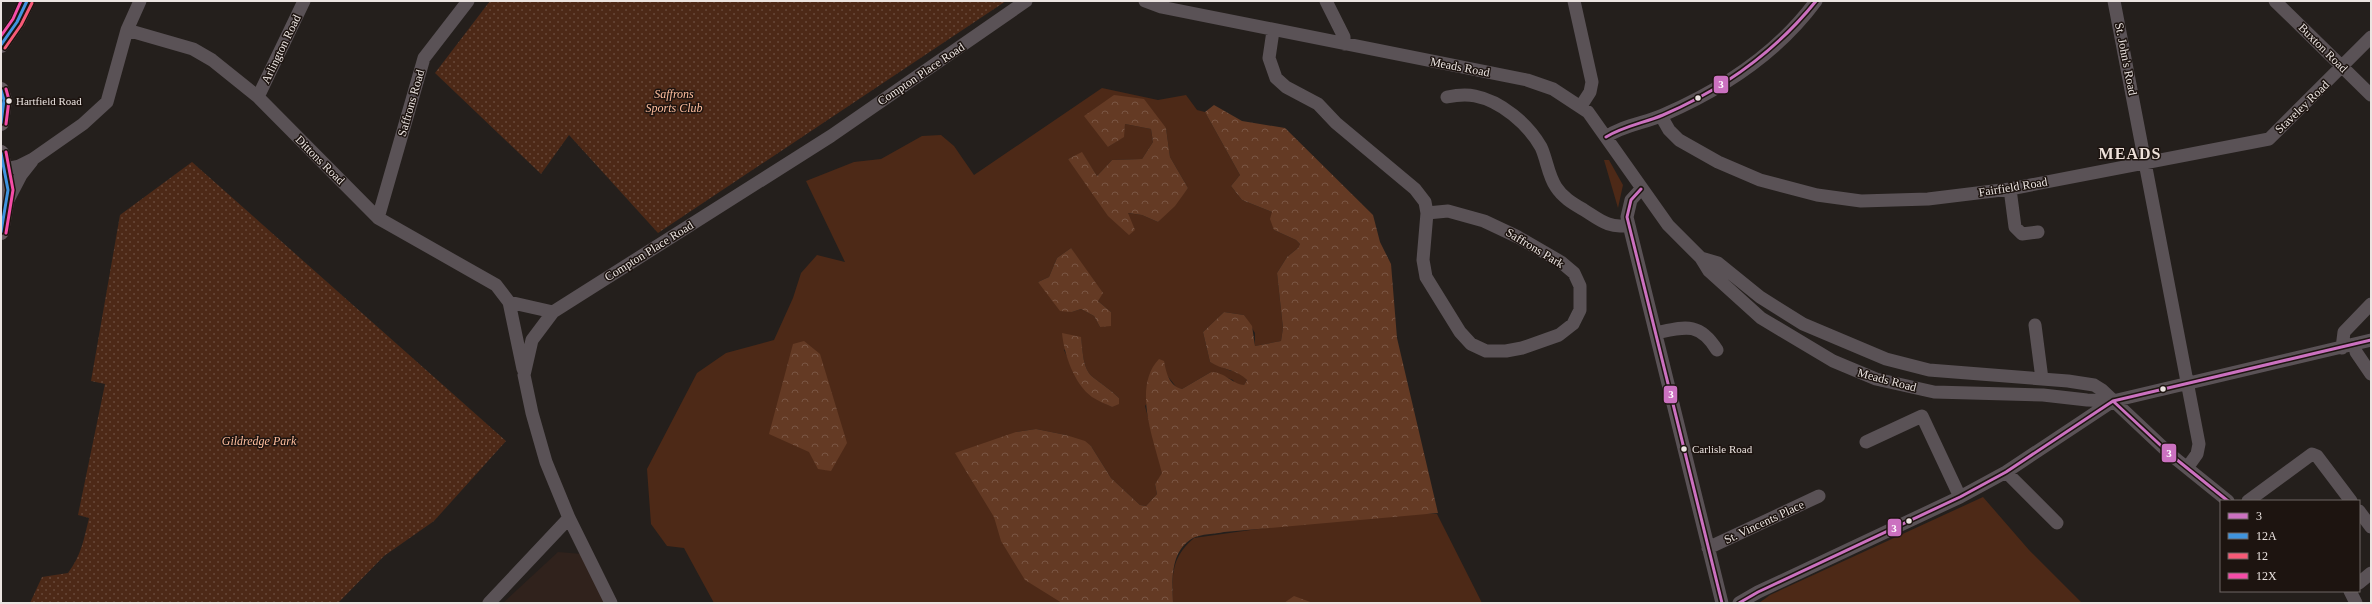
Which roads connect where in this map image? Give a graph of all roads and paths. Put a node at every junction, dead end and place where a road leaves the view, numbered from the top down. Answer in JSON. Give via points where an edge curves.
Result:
{"nodes":[{"id":1,"x":27,"y":1,"type":"edge"},
{"id":2,"x":140,"y":1,"type":"edge"},
{"id":3,"x":304,"y":1,"type":"edge"},
{"id":4,"x":468,"y":1,"type":"edge"},
{"id":5,"x":1026,"y":1,"type":"edge"},
{"id":6,"x":1144,"y":1,"type":"edge"},
{"id":7,"x":1326,"y":1,"type":"edge"},
{"id":8,"x":1574,"y":1,"type":"edge"},
{"id":9,"x":1816,"y":1,"type":"edge"},
{"id":10,"x":2114,"y":1,"type":"edge"},
{"id":11,"x":2275,"y":1,"type":"edge"},
{"id":12,"x":127,"y":30,"type":"junction"},
{"id":13,"x":1273,"y":31,"type":"junction"},
{"id":14,"x":2371,"y":37,"type":"edge"},
{"id":15,"x":1344,"y":44,"type":"junction"},
{"id":16,"x":1,"y":45,"type":"edge"},
{"id":17,"x":2342,"y":67,"type":"junction"},
{"id":18,"x":1,"y":90,"type":"edge"},
{"id":19,"x":2371,"y":95,"type":"edge"},
{"id":20,"x":258,"y":97,"type":"junction"},
{"id":21,"x":1447,"y":97,"type":"dead end"},
{"id":22,"x":1581,"y":106,"type":"junction"},
{"id":23,"x":1661,"y":116,"type":"junction"},
{"id":24,"x":1,"y":123,"type":"edge"},
{"id":25,"x":1606,"y":137,"type":"junction"},
{"id":26,"x":1,"y":153,"type":"edge"},
{"id":27,"x":33,"y":159,"type":"junction"},
{"id":28,"x":2147,"y":163,"type":"junction"},
{"id":29,"x":5,"y":169,"type":"junction"},
{"id":30,"x":1641,"y":189,"type":"junction"},
{"id":31,"x":2010,"y":189,"type":"junction"},
{"id":32,"x":7,"y":202,"type":"junction"},
{"id":33,"x":1427,"y":213,"type":"junction"},
{"id":34,"x":378,"y":218,"type":"junction"},
{"id":35,"x":1629,"y":224,"type":"junction"},
{"id":36,"x":1,"y":232,"type":"edge"},
{"id":37,"x":2038,"y":232,"type":"dead end"},
{"id":38,"x":1701,"y":258,"type":"junction"},
{"id":39,"x":509,"y":302,"type":"junction"},
{"id":40,"x":2371,"y":304,"type":"edge"},
{"id":41,"x":553,"y":312,"type":"junction"},
{"id":42,"x":2035,"y":325,"type":"dead end"},
{"id":43,"x":1656,"y":333,"type":"junction"},
{"id":44,"x":2371,"y":340,"type":"edge"},
{"id":45,"x":2356,"y":344,"type":"junction"},
{"id":46,"x":2342,"y":348,"type":"junction"},
{"id":47,"x":1717,"y":350,"type":"dead end"},
{"id":48,"x":2371,"y":374,"type":"edge"},
{"id":49,"x":524,"y":375,"type":"junction"},
{"id":50,"x":2042,"y":379,"type":"junction"},
{"id":51,"x":2188,"y":383,"type":"junction"},
{"id":52,"x":2113,"y":401,"type":"junction"},
{"id":53,"x":1866,"y":442,"type":"dead end"},
{"id":54,"x":2186,"y":468,"type":"junction"},
{"id":55,"x":2006,"y":472,"type":"junction"},
{"id":56,"x":1819,"y":496,"type":"dead end"},
{"id":57,"x":1960,"y":497,"type":"junction"},
{"id":58,"x":2227,"y":500,"type":"edge"},
{"id":59,"x":2249,"y":500,"type":"edge"},
{"id":60,"x":2350,"y":500,"type":"edge"},
{"id":61,"x":2360,"y":512,"type":"edge"},
{"id":62,"x":569,"y":518,"type":"junction"},
{"id":63,"x":2057,"y":523,"type":"dead end"},
{"id":64,"x":2371,"y":527,"type":"edge"},
{"id":65,"x":1708,"y":548,"type":"junction"},
{"id":66,"x":2371,"y":573,"type":"edge"},
{"id":67,"x":2360,"y":583,"type":"edge"},
{"id":68,"x":2350,"y":592,"type":"edge"},
{"id":69,"x":1742,"y":602,"type":"edge"},
{"id":70,"x":489,"y":603,"type":"edge"},
{"id":71,"x":611,"y":603,"type":"edge"},
{"id":72,"x":1722,"y":603,"type":"edge"},
{"id":73,"x":2356,"y":603,"type":"edge"}],
"edges":[{"from":1,"to":16,"type":"main road","via":[[17,22]]},
{"from":2,"to":12,"type":"street"},
{"from":3,"to":20,"type":"street","name":"Arlington Road"},
{"from":4,"to":34,"type":"street","name":"Saffrons Road","via":[[424,58]]},
{"from":5,"to":41,"type":"street","name":"Compton Place Road","via":[[831,136]]},
{"from":6,"to":13,"type":"street","name":"Meads Road","via":[[1161,8]]},
{"from":7,"to":15,"type":"street","via":[[1344,37]]},
{"from":8,"to":22,"type":"street","via":[[1592,82],[1590,92]]},
{"from":9,"to":23,"type":"street","via":[[1791,31],[1745,71],[1699,100]]},
{"from":10,"to":28,"type":"street","name":"St. John's Road"},
{"from":11,"to":17,"type":"street","name":"Buxton Road"},
{"from":12,"to":20,"type":"street","name":"Dittons Road","via":[[193,49],[212,60]]},
{"from":12,"to":27,"type":"street","via":[[107,102],[83,124]]},
{"from":13,"to":15,"type":"street","name":"Meads Road"},
{"from":13,"to":33,"type":"street","name":"Saffrons Park","via":[[1269,58],[1276,78],[1286,87],[1318,104],[1336,124],[1415,189],[1425,202]]},
{"from":14,"to":17,"type":"street","name":"Staveley Road"},
{"from":15,"to":22,"type":"street","name":"Meads Road","via":[[1528,80],[1553,89]]},
{"from":17,"to":19,"type":"street","name":"Buxton Road"},
{"from":17,"to":28,"type":"street","name":"Staveley Road","via":[[2269,139]]},
{"from":18,"to":24,"type":"main road","via":[[4,100]]},
{"from":20,"to":34,"type":"street","name":"Dittons Road"},
{"from":21,"to":35,"type":"street","via":[[1464,94],[1500,106],[1532,134],[1541,148],[1556,187],[1564,197],[1603,223],[1612,226]]},
{"from":22,"to":25,"type":"street","name":"Meads Road","via":[[1598,123]]},
{"from":23,"to":25,"type":"street","via":[[1622,128]]},
{"from":23,"to":31,"type":"street","name":"Fairfield Road","via":[[1679,140],[1718,162],[1760,180],[1805,192],[1861,201],[1928,199]]},
{"from":25,"to":30,"type":"street","name":"Meads Road"},
{"from":26,"to":29,"type":"main road"},
{"from":27,"to":29,"type":"street","via":[[20,166]]},
{"from":27,"to":32,"type":"street"},
{"from":28,"to":31,"type":"street","name":"Fairfield Road"},
{"from":28,"to":51,"type":"street","name":"St. John's Road"},
{"from":29,"to":32,"type":"main road"},
{"from":30,"to":35,"type":"street","via":[[1629,206]]},
{"from":30,"to":38,"type":"street","name":"Meads Road","via":[[1668,225]]},
{"from":31,"to":37,"type":"street","via":[[2015,227],[2022,234]]},
{"from":32,"to":36,"type":"main road"},
{"from":33,"to":33,"type":"street","name":"Saffrons Park","via":[[1448,211],[1484,221],[1561,262],[1574,273],[1580,286],[1580,310],[1573,324],[1559,335],[1522,348],[1486,351],[1471,344],[1460,332],[1426,277],[1423,260]]},
{"from":34,"to":39,"type":"street","name":"Dittons Road","via":[[496,285]]},
{"from":35,"to":43,"type":"street"},
{"from":38,"to":50,"type":"street","name":"Meads Road","via":[[1718,262],[1760,297],[1803,324],[1870,353],[1929,370]]},
{"from":38,"to":52,"type":"street","name":"Meads Road","via":[[1709,271],[1761,318],[1850,370],[1876,379],[1934,392],[2043,394]]},
{"from":39,"to":41,"type":"street"},
{"from":39,"to":49,"type":"street","name":"Dittons Road"},
{"from":40,"to":46,"type":"street","via":[[2344,332]]},
{"from":41,"to":49,"type":"street","name":"Compton Place Road","via":[[532,340]]},
{"from":42,"to":50,"type":"street"},
{"from":43,"to":47,"type":"street","via":[[1678,328],[1696,329],[1704,334]]},
{"from":43,"to":65,"type":"street"},
{"from":44,"to":45,"type":"street"},
{"from":45,"to":46,"type":"street"},
{"from":45,"to":48,"type":"street","via":[[2356,352]]},
{"from":46,"to":51,"type":"street"},
{"from":49,"to":62,"type":"street","name":"Compton Place Road","via":[[546,462]]},
{"from":50,"to":52,"type":"street","name":"Meads Road","via":[[2094,385]]},
{"from":51,"to":52,"type":"street"},
{"from":51,"to":54,"type":"street","name":"St. John's Road","via":[[2199,444],[2197,454]]},
{"from":52,"to":54,"type":"street","name":"Meads Road"},
{"from":52,"to":55,"type":"street"},
{"from":53,"to":57,"type":"street","via":[[1922,416]]},
{"from":54,"to":58,"type":"street","name":"Meads Road"},
{"from":55,"to":57,"type":"street"},
{"from":55,"to":63,"type":"street"},
{"from":56,"to":65,"type":"street","name":"St. Vincents Place"},
{"from":57,"to":69,"type":"street","via":[[1765,588]]},
{"from":59,"to":60,"type":"street","via":[[2312,454],[2317,456]]},
{"from":61,"to":64,"type":"street"},
{"from":62,"to":70,"type":"street"},
{"from":62,"to":71,"type":"street","name":"Compton Place Road"},
{"from":65,"to":72,"type":"street"},
{"from":66,"to":67,"type":"street"},
{"from":68,"to":73,"type":"street"}]}
